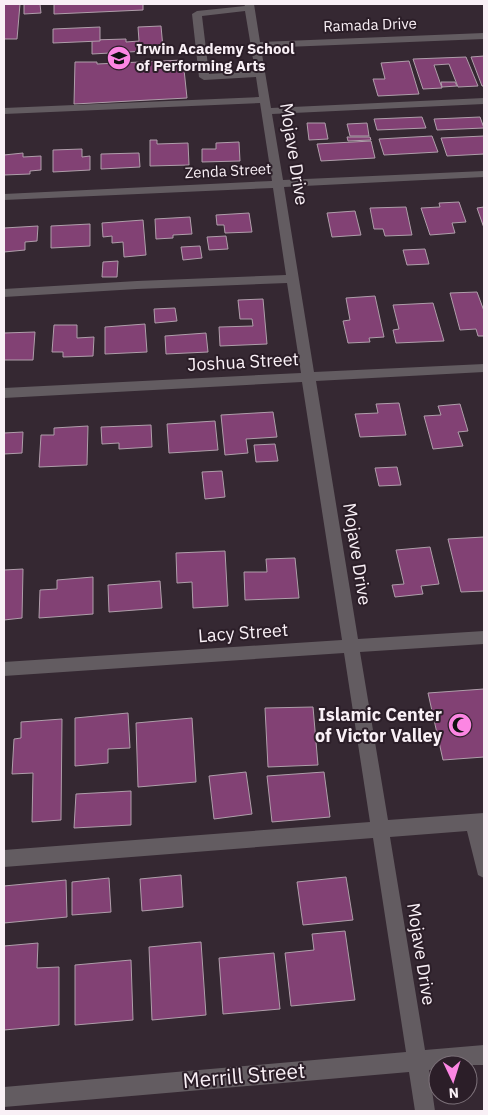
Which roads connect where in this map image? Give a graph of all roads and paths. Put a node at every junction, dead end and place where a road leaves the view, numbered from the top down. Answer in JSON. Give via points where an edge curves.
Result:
{"nodes":[{"id":1,"x":250,"y":6,"type":"edge"},
{"id":2,"x":484,"y":36,"type":"edge"},
{"id":3,"x":256,"y":45,"type":"junction"},
{"id":4,"x":261,"y":74,"type":"junction"},
{"id":5,"x":484,"y":101,"type":"edge"},
{"id":6,"x":266,"y":105,"type":"junction"},
{"id":7,"x":4,"y":111,"type":"edge"},
{"id":8,"x":484,"y":174,"type":"edge"},
{"id":9,"x":278,"y":184,"type":"junction"},
{"id":10,"x":4,"y":197,"type":"edge"},
{"id":11,"x":294,"y":278,"type":"junction"},
{"id":12,"x":4,"y":293,"type":"edge"},
{"id":13,"x":484,"y":368,"type":"edge"},
{"id":14,"x":309,"y":377,"type":"junction"},
{"id":15,"x":4,"y":394,"type":"edge"},
{"id":16,"x":484,"y":636,"type":"edge"},
{"id":17,"x":352,"y":646,"type":"junction"},
{"id":18,"x":4,"y":669,"type":"edge"},
{"id":19,"x":479,"y":821,"type":"edge"},
{"id":20,"x":381,"y":830,"type":"junction"},
{"id":21,"x":4,"y":859,"type":"edge"},
{"id":22,"x":484,"y":869,"type":"edge"},
{"id":23,"x":484,"y":1055,"type":"edge"},
{"id":24,"x":418,"y":1061,"type":"junction"},
{"id":25,"x":4,"y":1097,"type":"edge"},
{"id":26,"x":426,"y":1111,"type":"edge"}],
"edges":[{"from":1,"to":3,"type":"street","name":"Mojave Drive"},
{"from":1,"to":4,"type":"street","via":[[197,14],[204,76]]},
{"from":2,"to":3,"type":"street","name":"Ramada Drive"},
{"from":3,"to":4,"type":"street","name":"Mojave Drive"},
{"from":4,"to":6,"type":"street","name":"Mojave Drive"},
{"from":5,"to":6,"type":"street"},
{"from":6,"to":7,"type":"street"},
{"from":6,"to":9,"type":"street","name":"Mojave Drive"},
{"from":8,"to":9,"type":"street","name":"Zenda Street"},
{"from":9,"to":10,"type":"street","name":"Zenda Street"},
{"from":9,"to":11,"type":"street","name":"Mojave Drive"},
{"from":11,"to":12,"type":"street"},
{"from":11,"to":14,"type":"street","name":"Mojave Drive"},
{"from":13,"to":14,"type":"street","name":"Joshua Street"},
{"from":14,"to":15,"type":"street","name":"Joshua Street"},
{"from":14,"to":17,"type":"street","name":"Mojave Drive"},
{"from":16,"to":17,"type":"street","name":"Lacy Street"},
{"from":17,"to":18,"type":"street","name":"Lacy Street"},
{"from":17,"to":20,"type":"street","name":"Mojave Drive"},
{"from":19,"to":20,"type":"street"},
{"from":19,"to":22,"type":"street"},
{"from":20,"to":21,"type":"street"},
{"from":20,"to":24,"type":"street","name":"Mojave Drive"},
{"from":23,"to":24,"type":"street","name":"Merrill Street"},
{"from":24,"to":25,"type":"street","name":"Merrill Street"},
{"from":24,"to":26,"type":"street","name":"Mojave Drive"}]}
